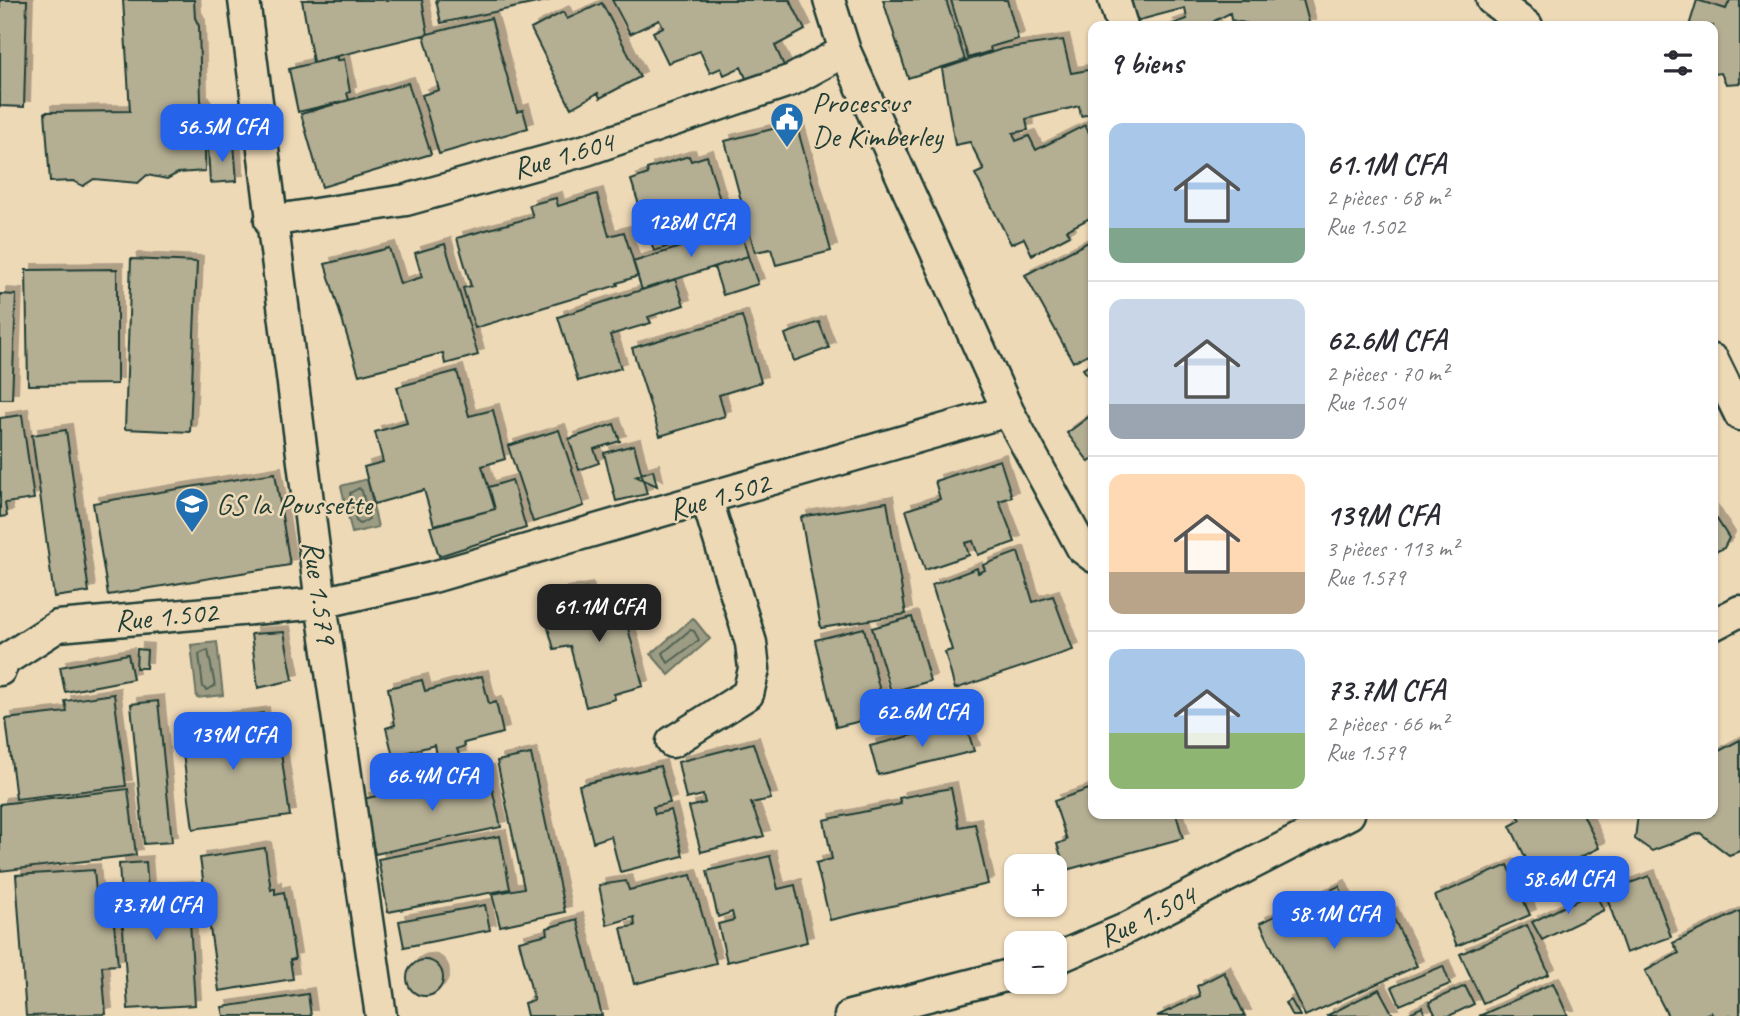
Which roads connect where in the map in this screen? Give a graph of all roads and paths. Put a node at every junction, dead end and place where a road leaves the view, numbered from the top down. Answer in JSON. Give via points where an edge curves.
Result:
{"nodes":[{"id":1,"x":244,"y":0,"type":"edge"},
{"id":2,"x":829,"y":0,"type":"edge"},
{"id":3,"x":1114,"y":0,"type":"edge"},
{"id":4,"x":1492,"y":0,"type":"edge"},
{"id":5,"x":1120,"y":21,"type":"edge"},
{"id":6,"x":1520,"y":21,"type":"edge"},
{"id":7,"x":845,"y":51,"type":"junction"},
{"id":8,"x":271,"y":221,"type":"junction"},
{"id":9,"x":1718,"y":370,"type":"edge"},
{"id":10,"x":1008,"y":411,"type":"junction"},
{"id":11,"x":1740,"y":415,"type":"edge"},
{"id":12,"x":707,"y":500,"type":"junction"},
{"id":13,"x":1088,"y":552,"type":"edge"},
{"id":14,"x":321,"y":603,"type":"junction"},
{"id":15,"x":1740,"y":611,"type":"edge"},
{"id":16,"x":1718,"y":622,"type":"edge"},
{"id":17,"x":0,"y":670,"type":"edge"},
{"id":18,"x":671,"y":742,"type":"dead end"},
{"id":19,"x":1339,"y":819,"type":"edge"},
{"id":20,"x":1067,"y":954,"type":"edge"},
{"id":21,"x":1004,"y":976,"type":"edge"},
{"id":22,"x":381,"y":1016,"type":"edge"},
{"id":23,"x":850,"y":1016,"type":"edge"}],
"edges":[{"from":1,"to":8,"type":"street","name":"Rue 1.579"},
{"from":2,"to":7,"type":"street"},
{"from":3,"to":5,"type":"street"},
{"from":4,"to":6,"type":"street"},
{"from":7,"to":8,"type":"street","name":"Rue 1.604","via":[[792,80],[586,150],[406,200]]},
{"from":7,"to":10,"type":"street"},
{"from":8,"to":14,"type":"street","name":"Rue 1.579"},
{"from":9,"to":11,"type":"street"},
{"from":10,"to":12,"type":"street","name":"Rue 1.502"},
{"from":10,"to":13,"type":"street"},
{"from":12,"to":14,"type":"street","name":"Rue 1.502","via":[[433,577]]},
{"from":12,"to":18,"type":"street","via":[[751,643],[754,669],[748,694]]},
{"from":14,"to":17,"type":"street","name":"Rue 1.502","via":[[58,626],[5,660]]},
{"from":14,"to":22,"type":"street","name":"Rue 1.579"},
{"from":15,"to":16,"type":"street"},
{"from":19,"to":20,"type":"street","name":"Rue 1.504"},
{"from":21,"to":23,"type":"street"}]}
